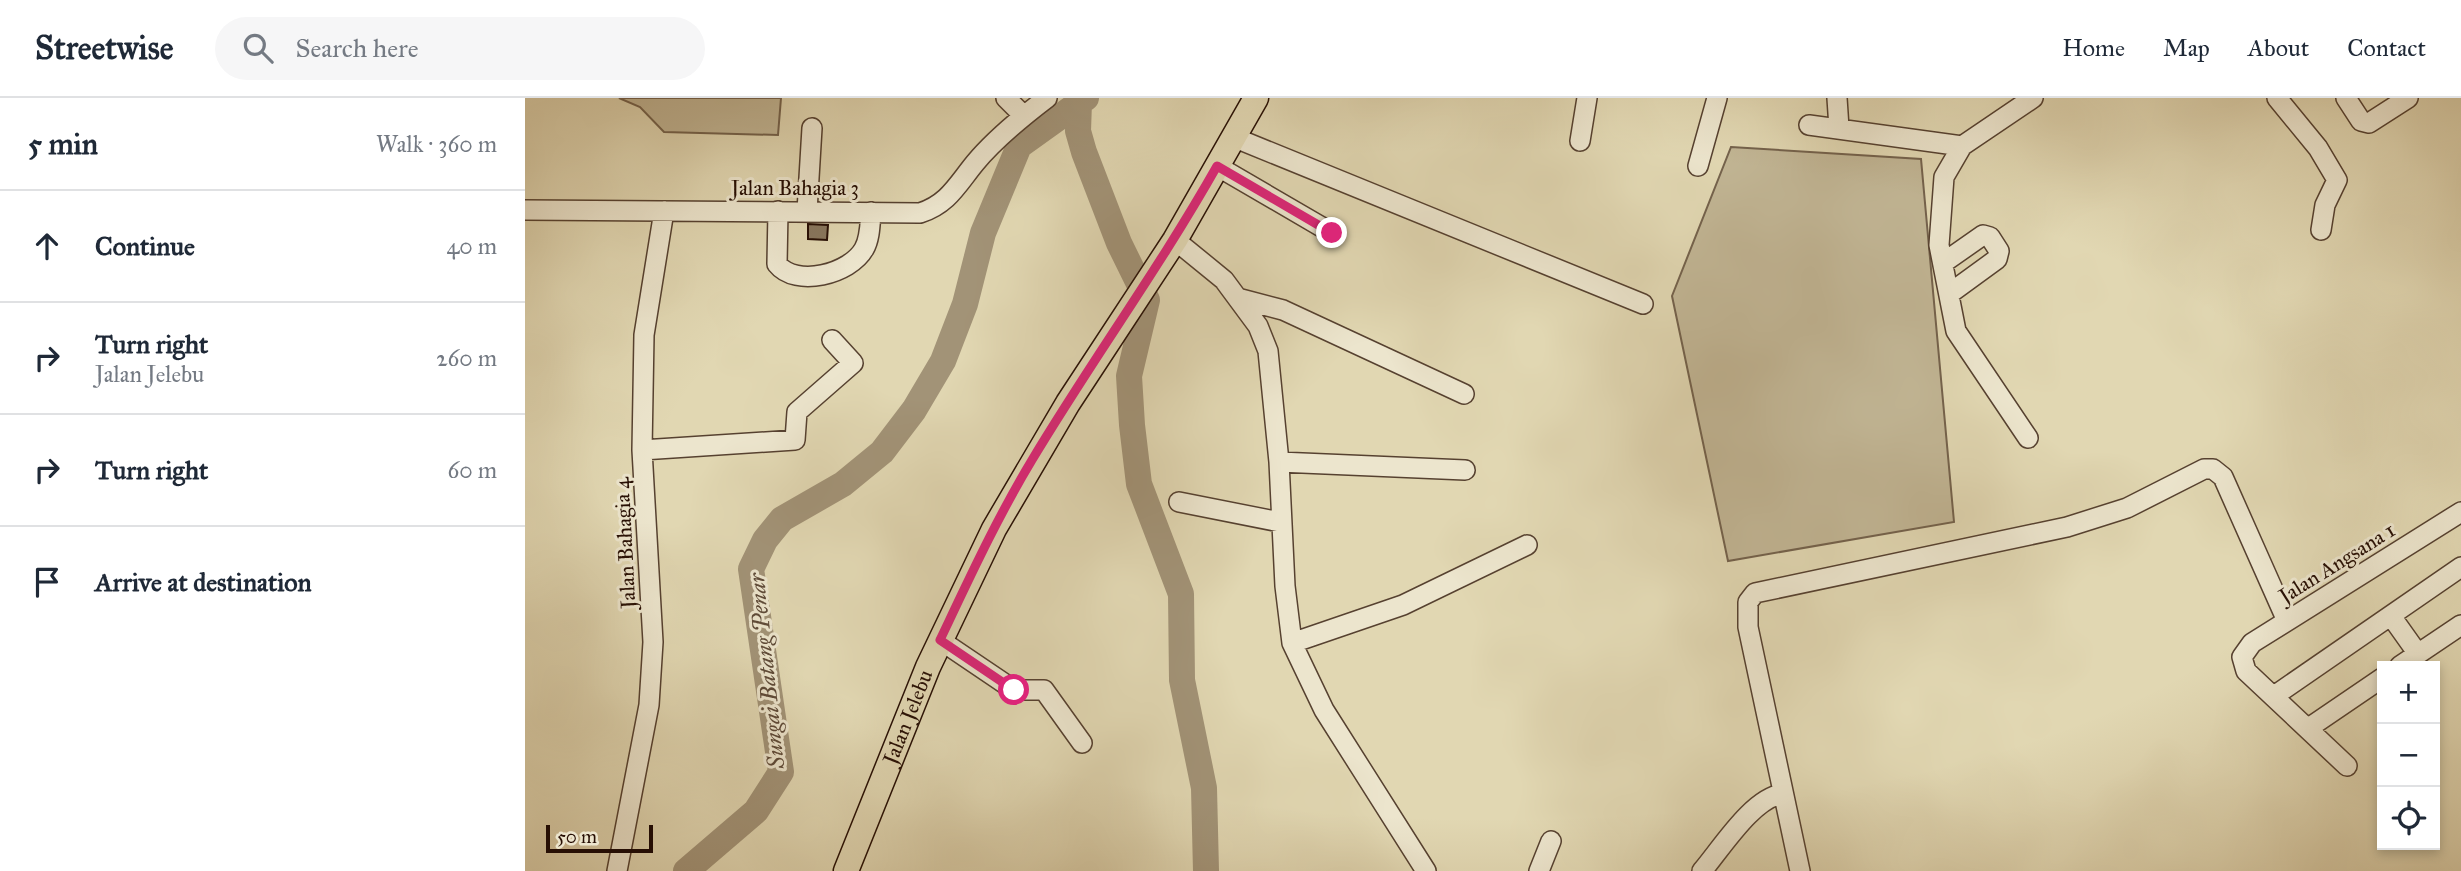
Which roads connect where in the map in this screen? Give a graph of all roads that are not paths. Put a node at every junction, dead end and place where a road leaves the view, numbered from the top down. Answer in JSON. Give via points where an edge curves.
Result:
{"nodes":[{"id":1,"x":1006,"y":98,"type":"edge"},
{"id":2,"x":1047,"y":98,"type":"edge"},
{"id":3,"x":1256,"y":98,"type":"edge"},
{"id":4,"x":1587,"y":98,"type":"edge"},
{"id":5,"x":1717,"y":98,"type":"edge"},
{"id":6,"x":1837,"y":98,"type":"edge"},
{"id":7,"x":2033,"y":98,"type":"edge"},
{"id":8,"x":2277,"y":98,"type":"edge"},
{"id":9,"x":2346,"y":98,"type":"edge"},
{"id":10,"x":2408,"y":98,"type":"edge"},
{"id":11,"x":1024,"y":116,"type":"junction"},
{"id":12,"x":1809,"y":125,"type":"dead end"},
{"id":13,"x":812,"y":128,"type":"dead end"},
{"id":14,"x":1839,"y":128,"type":"junction"},
{"id":15,"x":1234,"y":137,"type":"junction"},
{"id":16,"x":1580,"y":141,"type":"dead end"},
{"id":17,"x":1962,"y":146,"type":"junction"},
{"id":18,"x":1217,"y":166,"type":"junction"},
{"id":19,"x":1698,"y":166,"type":"dead end"},
{"id":20,"x":525,"y":210,"type":"edge"},
{"id":21,"x":664,"y":211,"type":"junction"},
{"id":22,"x":778,"y":211,"type":"junction"},
{"id":23,"x":807,"y":211,"type":"junction"},
{"id":24,"x":871,"y":212,"type":"junction"},
{"id":25,"x":2321,"y":230,"type":"dead end"},
{"id":26,"x":1332,"y":233,"type":"dead end"},
{"id":27,"x":1175,"y":240,"type":"junction"},
{"id":28,"x":1943,"y":263,"type":"junction"},
{"id":29,"x":1949,"y":294,"type":"junction"},
{"id":30,"x":1241,"y":299,"type":"junction"},
{"id":31,"x":1643,"y":304,"type":"dead end"},
{"id":32,"x":832,"y":340,"type":"dead end"},
{"id":33,"x":1464,"y":394,"type":"dead end"},
{"id":34,"x":2028,"y":438,"type":"dead end"},
{"id":35,"x":642,"y":450,"type":"junction"},
{"id":36,"x":1279,"y":462,"type":"junction"},
{"id":37,"x":1465,"y":470,"type":"dead end"},
{"id":38,"x":1179,"y":502,"type":"dead end"},
{"id":39,"x":2461,"y":512,"type":"edge"},
{"id":40,"x":1280,"y":522,"type":"junction"},
{"id":41,"x":1527,"y":545,"type":"dead end"},
{"id":42,"x":2461,"y":567,"type":"edge"},
{"id":43,"x":2391,"y":616,"type":"junction"},
{"id":44,"x":2287,"y":621,"type":"junction"},
{"id":45,"x":2461,"y":625,"type":"edge"},
{"id":46,"x":940,"y":640,"type":"junction"},
{"id":47,"x":1292,"y":643,"type":"junction"},
{"id":48,"x":2418,"y":654,"type":"junction"},
{"id":49,"x":2408,"y":661,"type":"edge"},
{"id":50,"x":2377,"y":681,"type":"edge"},
{"id":51,"x":2274,"y":696,"type":"junction"},
{"id":52,"x":2309,"y":727,"type":"junction"},
{"id":53,"x":1081,"y":743,"type":"dead end"},
{"id":54,"x":2347,"y":766,"type":"dead end"},
{"id":55,"x":1783,"y":794,"type":"junction"},
{"id":56,"x":1551,"y":841,"type":"dead end"},
{"id":57,"x":1424,"y":870,"type":"edge"},
{"id":58,"x":617,"y":871,"type":"edge"},
{"id":59,"x":846,"y":871,"type":"edge"},
{"id":60,"x":1539,"y":871,"type":"edge"},
{"id":61,"x":1702,"y":871,"type":"edge"},
{"id":62,"x":1800,"y":871,"type":"edge"}],
"edges":[{"from":1,"to":11,"type":"street"},
{"from":2,"to":11,"type":"street","name":"Jalan Bahagia 3"},
{"from":3,"to":15,"type":"main road","name":"Jalan Jelebu"},
{"from":4,"to":16,"type":"street"},
{"from":5,"to":19,"type":"street"},
{"from":6,"to":14,"type":"street"},
{"from":7,"to":17,"type":"street"},
{"from":8,"to":25,"type":"street","via":[[2318,148],[2337,180],[2325,205]]},
{"from":9,"to":10,"type":"street","via":[[2361,121],[2369,123]]},
{"from":11,"to":24,"type":"street","name":"Jalan Bahagia 3","via":[[936,208],[920,213]]},
{"from":12,"to":14,"type":"street"},
{"from":13,"to":23,"type":"street"},
{"from":14,"to":17,"type":"street"},
{"from":15,"to":18,"type":"main road","name":"Jalan Jelebu"},
{"from":15,"to":31,"type":"street"},
{"from":17,"to":28,"type":"street","via":[[1944,177],[1939,245]]},
{"from":18,"to":26,"type":"street"},
{"from":18,"to":27,"type":"main road","name":"Jalan Jelebu"},
{"from":20,"to":21,"type":"street","name":"Jalan Bahagia 3"},
{"from":21,"to":22,"type":"street","name":"Jalan Bahagia 3"},
{"from":21,"to":35,"type":"street","name":"Jalan Bahagia 4","via":[[644,335]]},
{"from":22,"to":23,"type":"street","name":"Jalan Bahagia 3"},
{"from":22,"to":24,"type":"street","via":[[776,264],[782,271],[805,275],[834,273],[855,262],[866,247]]},
{"from":23,"to":24,"type":"street","name":"Jalan Bahagia 3"},
{"from":27,"to":30,"type":"street"},
{"from":27,"to":46,"type":"main road","name":"Jalan Jelebu","via":[[1032,461],[993,528]]},
{"from":28,"to":29,"type":"street"},
{"from":28,"to":29,"type":"street","via":[[1983,235],[1990,237],[1999,251],[1997,259]]},
{"from":29,"to":34,"type":"street","via":[[1957,331]]},
{"from":30,"to":33,"type":"street","via":[[1283,310]]},
{"from":30,"to":36,"type":"street","via":[[1268,351]]},
{"from":32,"to":35,"type":"street","via":[[853,363],[797,412],[796,440]]},
{"from":35,"to":58,"type":"street","name":"Jalan Bahagia 4","via":[[652,654],[649,705]]},
{"from":36,"to":37,"type":"street"},
{"from":36,"to":40,"type":"street"},
{"from":38,"to":40,"type":"street"},
{"from":39,"to":44,"type":"street","name":"Jalan Angsana 1"},
{"from":40,"to":47,"type":"street"},
{"from":41,"to":47,"type":"street","via":[[1403,604]]},
{"from":42,"to":43,"type":"street"},
{"from":43,"to":48,"type":"street"},
{"from":43,"to":51,"type":"street"},
{"from":44,"to":51,"type":"street","name":"Jalan Angsana 1","via":[[2252,643],[2242,657],[2246,671]]},
{"from":44,"to":55,"type":"street","via":[[2223,477],[2204,468],[2127,508],[2067,527],[1764,589],[1748,602],[1748,627]]},
{"from":45,"to":48,"type":"street"},
{"from":46,"to":53,"type":"street","via":[[1014,690],[1044,690]]},
{"from":46,"to":59,"type":"main road","name":"Jalan Jelebu"},
{"from":47,"to":57,"type":"street","via":[[1324,710]]},
{"from":48,"to":49,"type":"street"},
{"from":50,"to":52,"type":"street"},
{"from":51,"to":52,"type":"street"},
{"from":52,"to":54,"type":"street"},
{"from":55,"to":61,"type":"street","via":[[1754,809]]},
{"from":55,"to":62,"type":"street"},
{"from":56,"to":60,"type":"street"}]}
